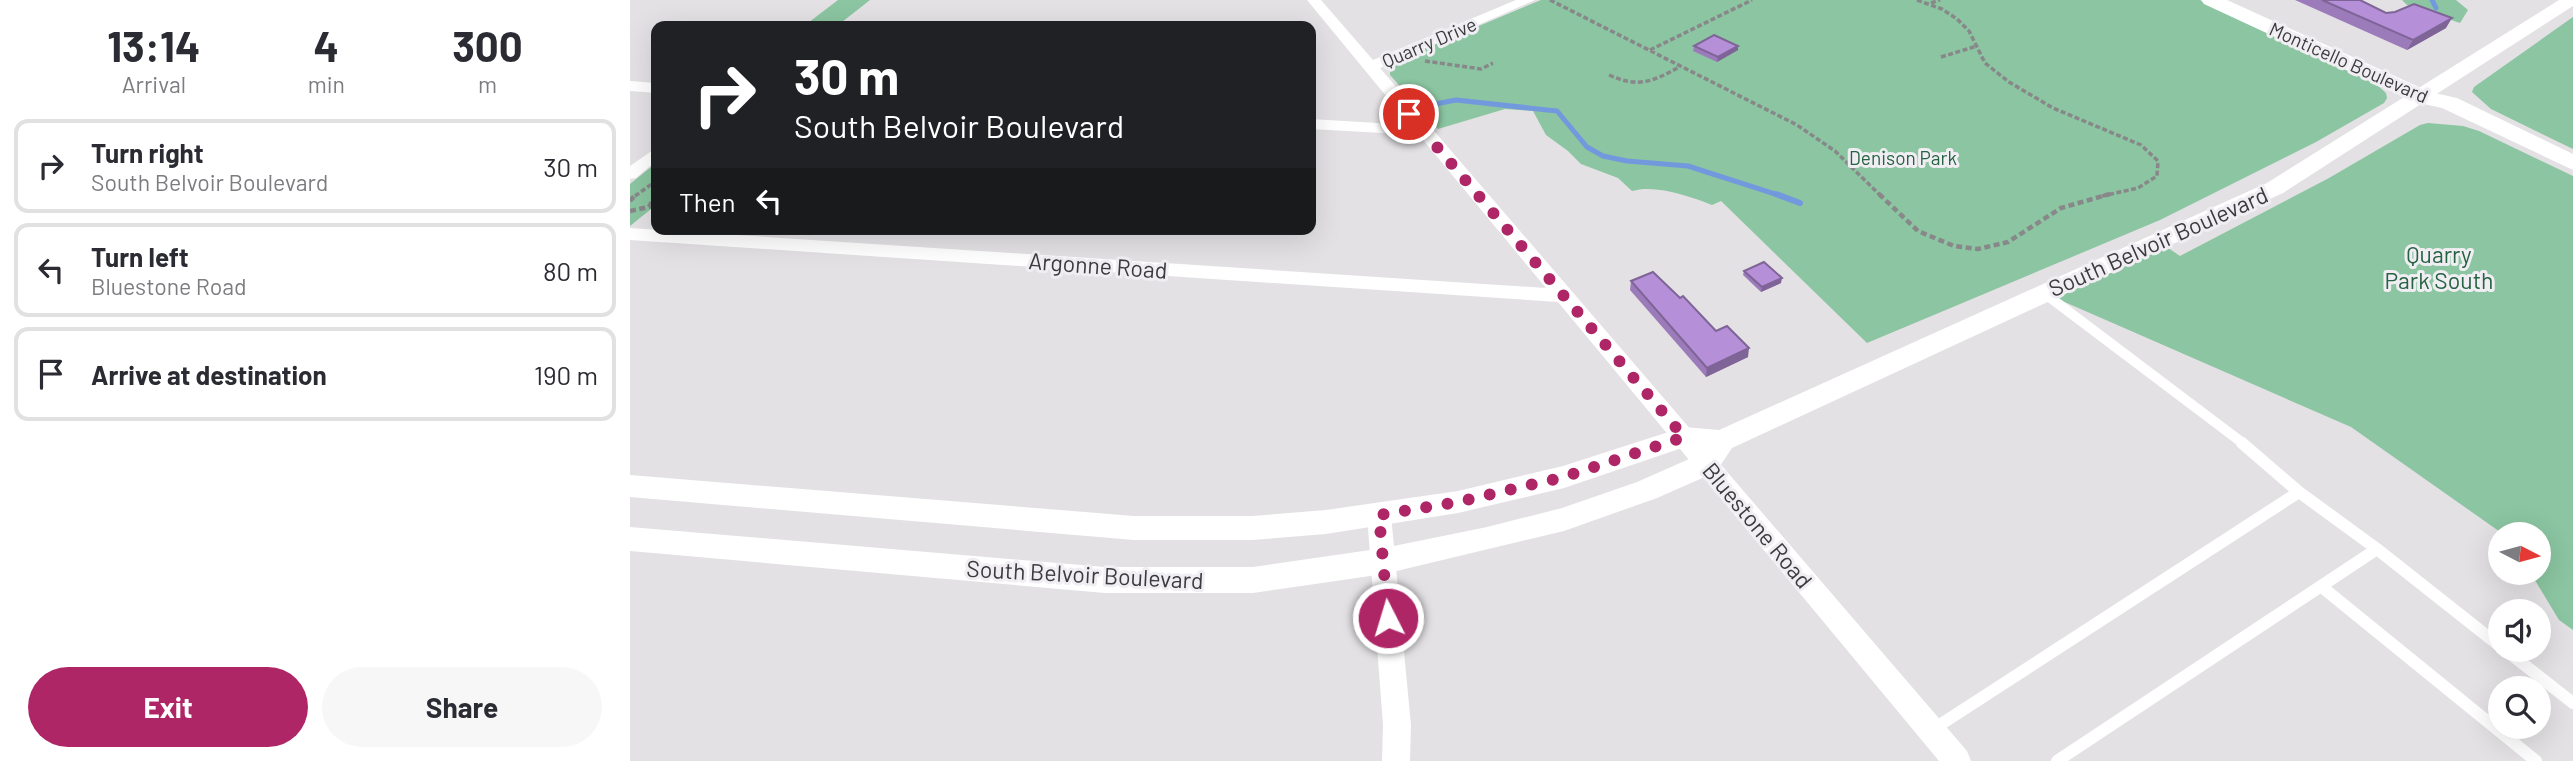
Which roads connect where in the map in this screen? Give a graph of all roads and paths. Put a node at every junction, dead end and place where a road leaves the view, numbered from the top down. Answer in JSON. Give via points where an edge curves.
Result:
{"nodes":[{"id":1,"x":1314,"y":0,"type":"edge"},
{"id":2,"x":1528,"y":0,"type":"edge"},
{"id":3,"x":1550,"y":0,"type":"edge"},
{"id":4,"x":1752,"y":0,"type":"edge"},
{"id":5,"x":1917,"y":0,"type":"edge"},
{"id":6,"x":1940,"y":0,"type":"edge"},
{"id":7,"x":2211,"y":0,"type":"edge"},
{"id":8,"x":2246,"y":0,"type":"edge"},
{"id":9,"x":2571,"y":0,"type":"edge"},
{"id":10,"x":1930,"y":4,"type":"junction"},
{"id":11,"x":1977,"y":46,"type":"junction"},
{"id":12,"x":1649,"y":50,"type":"junction"},
{"id":13,"x":1941,"y":57,"type":"dead end"},
{"id":14,"x":1422,"y":61,"type":"dead end"},
{"id":15,"x":1493,"y":63,"type":"dead end"},
{"id":16,"x":1680,"y":66,"type":"junction"},
{"id":17,"x":1369,"y":67,"type":"junction"},
{"id":18,"x":1609,"y":75,"type":"dead end"},
{"id":19,"x":630,"y":86,"type":"edge"},
{"id":20,"x":651,"y":88,"type":"edge"},
{"id":21,"x":2435,"y":96,"type":"junction"},
{"id":22,"x":1316,"y":124,"type":"edge"},
{"id":23,"x":1422,"y":130,"type":"junction"},
{"id":24,"x":651,"y":157,"type":"edge"},
{"id":25,"x":2573,"y":163,"type":"edge"},
{"id":26,"x":630,"y":174,"type":"edge"},
{"id":27,"x":651,"y":203,"type":"edge"},
{"id":28,"x":630,"y":211,"type":"edge"},
{"id":29,"x":630,"y":234,"type":"edge"},
{"id":30,"x":2044,"y":293,"type":"junction"},
{"id":31,"x":1565,"y":296,"type":"junction"},
{"id":32,"x":1684,"y":437,"type":"junction"},
{"id":33,"x":1714,"y":452,"type":"junction"},
{"id":34,"x":630,"y":486,"type":"edge"},
{"id":35,"x":2299,"y":492,"type":"junction"},
{"id":36,"x":1379,"y":515,"type":"junction"},
{"id":37,"x":630,"y":539,"type":"edge"},
{"id":38,"x":2377,"y":549,"type":"junction"},
{"id":39,"x":1384,"y":561,"type":"junction"},
{"id":40,"x":2322,"y":587,"type":"junction"},
{"id":41,"x":2488,"y":637,"type":"edge"},
{"id":42,"x":2520,"y":662,"type":"edge"},
{"id":43,"x":2573,"y":703,"type":"edge"},
{"id":44,"x":1932,"y":731,"type":"junction"},
{"id":45,"x":1396,"y":761,"type":"edge"},
{"id":46,"x":1957,"y":761,"type":"edge"},
{"id":47,"x":2056,"y":761,"type":"edge"},
{"id":48,"x":2536,"y":761,"type":"edge"}],
"edges":[{"from":1,"to":17,"type":"street"},
{"from":2,"to":17,"type":"street","name":"Quarry Drive"},
{"from":3,"to":12,"type":"path"},
{"from":4,"to":12,"type":"path"},
{"from":5,"to":10,"type":"path"},
{"from":6,"to":10,"type":"path"},
{"from":7,"to":21,"type":"main road","name":"Monticello Boulevard"},
{"from":8,"to":21,"type":"main road","name":"Monticello Boulevard"},
{"from":9,"to":21,"type":"street","name":"South Belvoir Boulevard"},
{"from":10,"to":11,"type":"path","via":[[1957,18]]},
{"from":11,"to":13,"type":"path"},
{"from":11,"to":16,"type":"path","via":[[1983,61],[2044,103],[2144,146],[2158,160],[2157,176],[2138,188],[2061,208],[2008,242],[1978,249],[1954,246],[1917,230],[1817,138]]},
{"from":12,"to":16,"type":"path"},
{"from":14,"to":15,"type":"path","via":[[1481,69]]},
{"from":16,"to":18,"type":"path","via":[[1642,85]]},
{"from":17,"to":23,"type":"street"},
{"from":19,"to":20,"type":"street"},
{"from":21,"to":25,"type":"main road","name":"Monticello Boulevard"},
{"from":21,"to":30,"type":"street","name":"South Belvoir Boulevard","via":[[2275,188]]},
{"from":22,"to":23,"type":"street"},
{"from":23,"to":31,"type":"street"},
{"from":24,"to":26,"type":"street"},
{"from":27,"to":28,"type":"path"},
{"from":29,"to":31,"type":"street","name":"Argonne Road"},
{"from":30,"to":33,"type":"street","name":"South Belvoir Boulevard"},
{"from":30,"to":35,"type":"lane","via":[[2235,436]]},
{"from":31,"to":32,"type":"street"},
{"from":32,"to":33,"type":"street","name":"South Belvoir Boulevard"},
{"from":32,"to":36,"type":"street","name":"South Belvoir Boulevard","via":[[1552,480]]},
{"from":33,"to":39,"type":"street","name":"South Belvoir Boulevard","via":[[1647,490],[1564,519]]},
{"from":33,"to":44,"type":"street","name":"Bluestone Road"},
{"from":34,"to":36,"type":"street","name":"South Belvoir Boulevard","via":[[1134,528],[1252,528]]},
{"from":35,"to":38,"type":"lane"},
{"from":35,"to":44,"type":"lane"},
{"from":36,"to":39,"type":"street"},
{"from":37,"to":39,"type":"street","name":"South Belvoir Boulevard","via":[[1105,580],[1254,580]]},
{"from":38,"to":40,"type":"lane"},
{"from":38,"to":41,"type":"lane"},
{"from":39,"to":45,"type":"street"},
{"from":40,"to":47,"type":"lane"},
{"from":40,"to":48,"type":"lane"},
{"from":42,"to":43,"type":"lane"},
{"from":44,"to":46,"type":"street","name":"Bluestone Road"}]}
